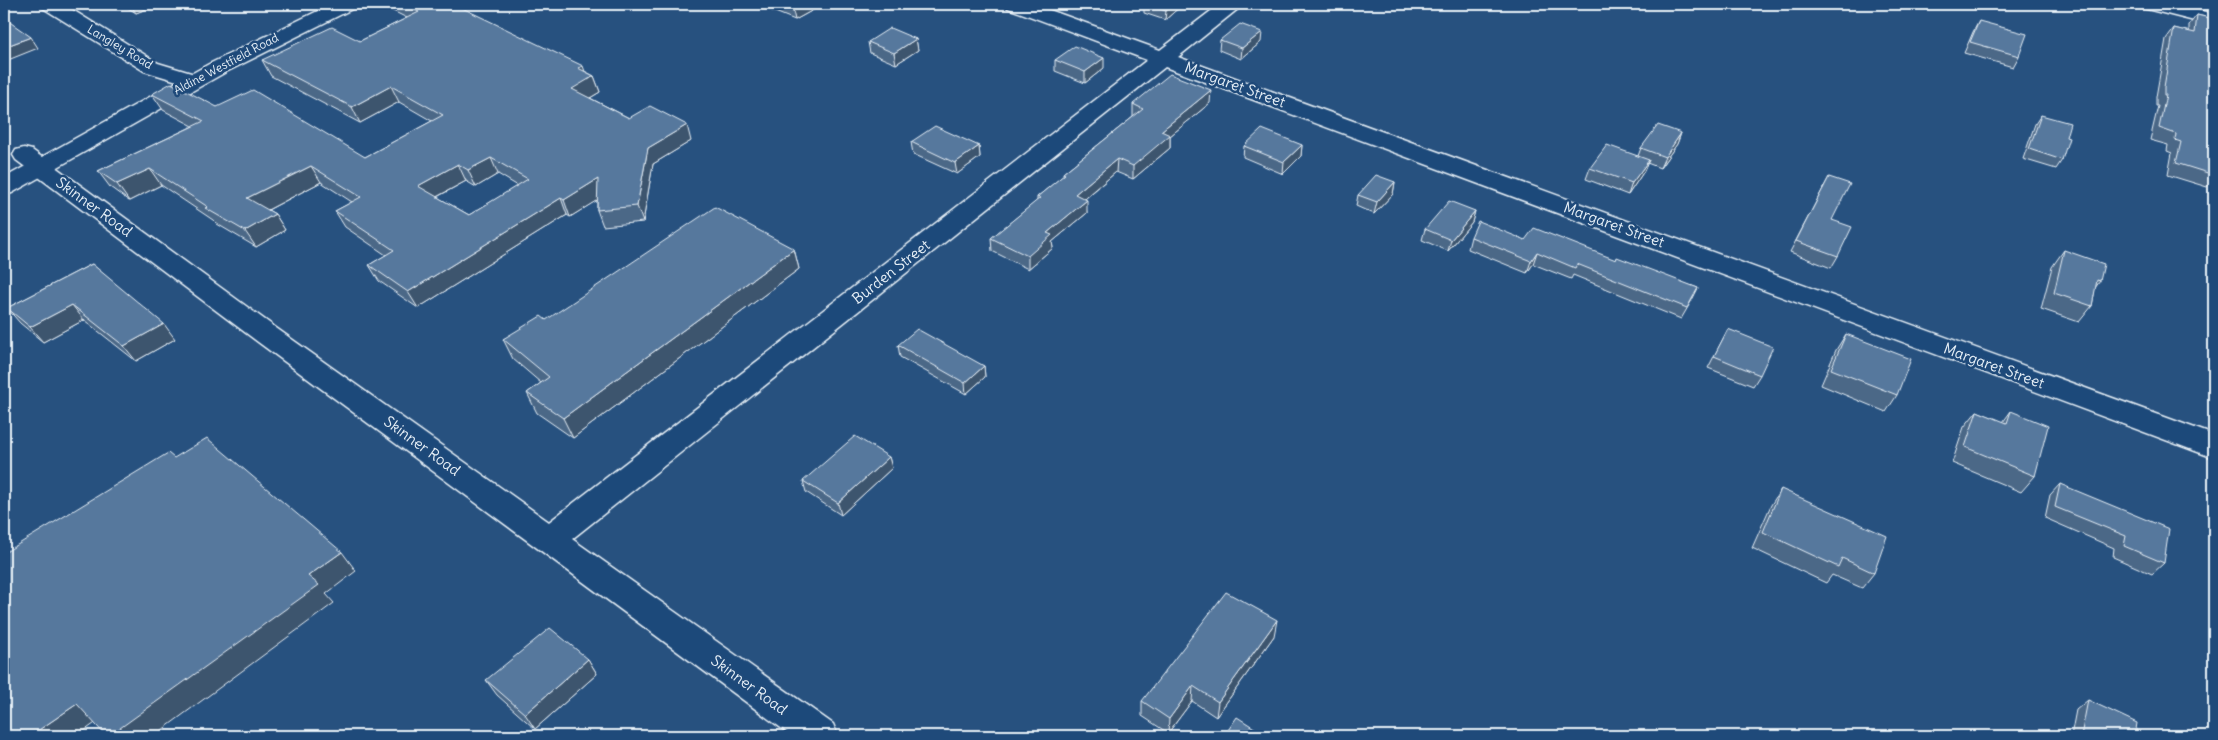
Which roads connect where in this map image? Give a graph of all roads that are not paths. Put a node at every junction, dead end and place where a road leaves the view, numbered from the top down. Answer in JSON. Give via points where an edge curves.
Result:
{"nodes":[{"id":1,"x":50,"y":4,"type":"edge"},
{"id":2,"x":314,"y":4,"type":"edge"},
{"id":3,"x":348,"y":4,"type":"edge"},
{"id":4,"x":1015,"y":4,"type":"edge"},
{"id":5,"x":1232,"y":4,"type":"edge"},
{"id":6,"x":2150,"y":4,"type":"edge"},
{"id":7,"x":2214,"y":20,"type":"edge"},
{"id":8,"x":1163,"y":58,"type":"junction"},
{"id":9,"x":170,"y":74,"type":"junction"},
{"id":10,"x":194,"y":80,"type":"junction"},
{"id":11,"x":110,"y":107,"type":"junction"},
{"id":12,"x":132,"y":115,"type":"junction"},
{"id":13,"x":22,"y":163,"type":"edge"},
{"id":14,"x":4,"y":188,"type":"edge"},
{"id":15,"x":2214,"y":447,"type":"edge"},
{"id":16,"x":550,"y":540,"type":"junction"},
{"id":17,"x":820,"y":736,"type":"edge"}],
"edges":[{"from":1,"to":9,"type":"street","name":"Langley Road","via":[[151,67]]},
{"from":2,"to":9,"type":"street","name":"Aldine Westfield Road"},
{"from":3,"to":10,"type":"street","name":"Aldine Westfield Road"},
{"from":4,"to":8,"type":"street","name":"Margaret Street"},
{"from":5,"to":8,"type":"street","name":"Burden Street"},
{"from":6,"to":7,"type":"street"},
{"from":8,"to":15,"type":"street","name":"Margaret Street"},
{"from":8,"to":16,"type":"street","name":"Burden Street"},
{"from":9,"to":10,"type":"street","name":"Langley Road"},
{"from":9,"to":11,"type":"street","name":"Aldine Westfield Road"},
{"from":10,"to":12,"type":"street","name":"Aldine Westfield Road"},
{"from":11,"to":12,"type":"street"},
{"from":11,"to":13,"type":"street","name":"Aldine Westfield Road"},
{"from":12,"to":13,"type":"street","name":"Aldine Westfield Road"},
{"from":13,"to":14,"type":"street","name":"Aldine Westfield Road"},
{"from":13,"to":16,"type":"street","name":"Skinner Road"},
{"from":16,"to":17,"type":"street","name":"Skinner Road"}]}
